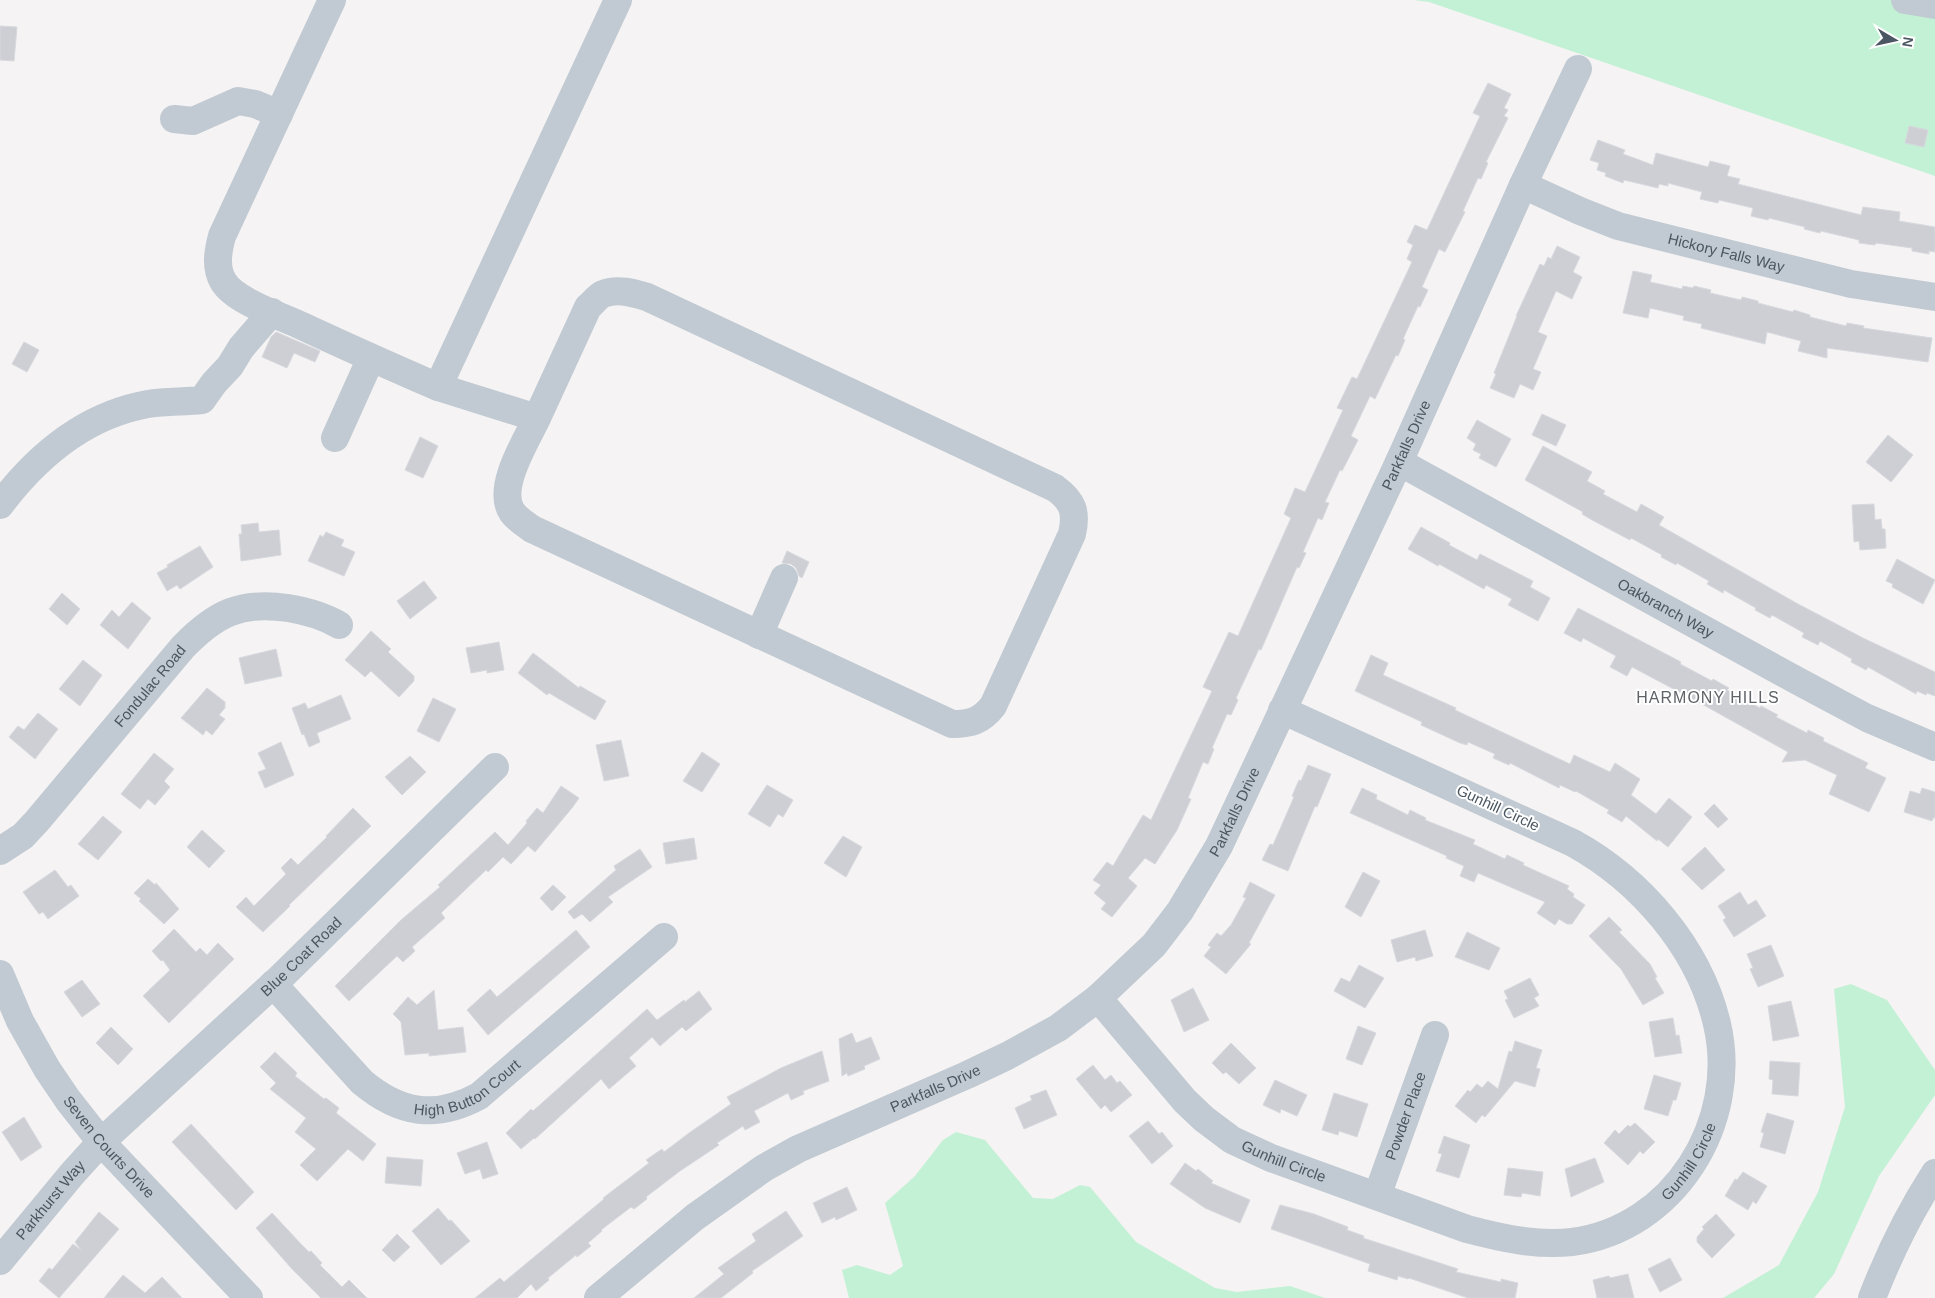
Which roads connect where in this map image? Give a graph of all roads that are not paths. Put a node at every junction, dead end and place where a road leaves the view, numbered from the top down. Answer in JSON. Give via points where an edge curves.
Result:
{"nodes":[{"id":1,"x":332,"y":0,"type":"edge"},
{"id":2,"x":618,"y":0,"type":"edge"},
{"id":3,"x":1905,"y":0,"type":"edge"},
{"id":4,"x":1935,"y":6,"type":"edge"},
{"id":5,"x":1578,"y":69,"type":"dead end"},
{"id":6,"x":279,"y":114,"type":"junction"},
{"id":7,"x":174,"y":119,"type":"dead end"},
{"id":8,"x":1524,"y":185,"type":"junction"},
{"id":9,"x":1935,"y":297,"type":"edge"},
{"id":10,"x":272,"y":312,"type":"junction"},
{"id":11,"x":371,"y":358,"type":"junction"},
{"id":12,"x":438,"y":387,"type":"junction"},
{"id":13,"x":537,"y":418,"type":"junction"},
{"id":14,"x":335,"y":438,"type":"dead end"},
{"id":15,"x":1399,"y":462,"type":"junction"},
{"id":16,"x":0,"y":505,"type":"edge"},
{"id":17,"x":784,"y":578,"type":"dead end"},
{"id":18,"x":339,"y":625,"type":"dead end"},
{"id":19,"x":759,"y":635,"type":"junction"},
{"id":20,"x":1282,"y":710,"type":"junction"},
{"id":21,"x":1935,"y":748,"type":"edge"},
{"id":22,"x":495,"y":767,"type":"dead end"},
{"id":23,"x":0,"y":852,"type":"edge"},
{"id":24,"x":664,"y":937,"type":"dead end"},
{"id":25,"x":0,"y":974,"type":"edge"},
{"id":26,"x":274,"y":984,"type":"junction"},
{"id":27,"x":1098,"y":998,"type":"junction"},
{"id":28,"x":1435,"y":1035,"type":"dead end"},
{"id":29,"x":101,"y":1142,"type":"junction"},
{"id":30,"x":1935,"y":1173,"type":"edge"},
{"id":31,"x":1376,"y":1196,"type":"junction"},
{"id":32,"x":0,"y":1260,"type":"edge"},
{"id":33,"x":248,"y":1298,"type":"edge"},
{"id":34,"x":598,"y":1298,"type":"edge"},
{"id":35,"x":1872,"y":1298,"type":"edge"}],
"edges":[{"from":1,"to":6,"type":"street"},
{"from":2,"to":12,"type":"street"},
{"from":3,"to":4,"type":"street"},
{"from":5,"to":8,"type":"street","name":"Parkfalls Drive"},
{"from":6,"to":7,"type":"street","via":[[238,101],[193,121]]},
{"from":6,"to":10,"type":"street","via":[[222,236],[218,261],[223,281],[230,289]]},
{"from":8,"to":9,"type":"street","name":"Hickory Falls Way","via":[[1618,226],[1851,284]]},
{"from":8,"to":15,"type":"street","name":"Parkfalls Drive"},
{"from":10,"to":11,"type":"street"},
{"from":10,"to":16,"type":"street","via":[[202,400],[148,404],[86,425],[51,450]]},
{"from":11,"to":12,"type":"street"},
{"from":11,"to":14,"type":"street"},
{"from":12,"to":13,"type":"street"},
{"from":13,"to":19,"type":"street","via":[[508,480],[507,500],[519,520]]},
{"from":13,"to":19,"type":"street","via":[[588,307],[603,294],[631,292],[1055,488],[1072,508],[1075,521],[1072,534],[993,706],[985,716],[974,721],[952,724],[942,721]]},
{"from":15,"to":20,"type":"street","name":"Parkfalls Drive"},
{"from":15,"to":21,"type":"street","name":"Oakbranch Way","via":[[1867,718]]},
{"from":17,"to":19,"type":"street"},
{"from":18,"to":23,"type":"street","name":"Fondulac Road","via":[[301,610],[260,605],[242,608],[214,620],[182,647],[37,821],[23,836]]},
{"from":20,"to":27,"type":"street","name":"Parkfalls Drive","via":[[1219,846],[1180,911],[1154,945]]},
{"from":20,"to":31,"type":"street","name":"Gunhill Circle","via":[[1572,843],[1609,866],[1642,894],[1675,935],[1701,978],[1717,1024],[1720,1093],[1707,1134],[1685,1176],[1671,1193],[1635,1220],[1594,1237],[1572,1242],[1525,1241],[1467,1229]]},
{"from":22,"to":26,"type":"street","name":"Blue Coat Road"},
{"from":24,"to":26,"type":"street","name":"High Button Court","via":[[479,1096],[441,1110],[416,1110],[375,1093]]},
{"from":25,"to":29,"type":"street","name":"Seven Courts Drive","via":[[20,1021],[47,1069]]},
{"from":26,"to":29,"type":"street","name":"Blue Coat Road"},
{"from":27,"to":31,"type":"street","name":"Gunhill Circle","via":[[1185,1100],[1218,1131],[1250,1150]]},
{"from":27,"to":34,"type":"street","name":"Parkfalls Drive","via":[[1058,1028],[1007,1056],[764,1168],[695,1217]]},
{"from":28,"to":31,"type":"street","name":"Powder Place"},
{"from":29,"to":32,"type":"street","name":"Parkhurst Way"},
{"from":29,"to":33,"type":"street","name":"Seven Courts Drive"},
{"from":30,"to":35,"type":"street","via":[[1902,1226]]}]}
